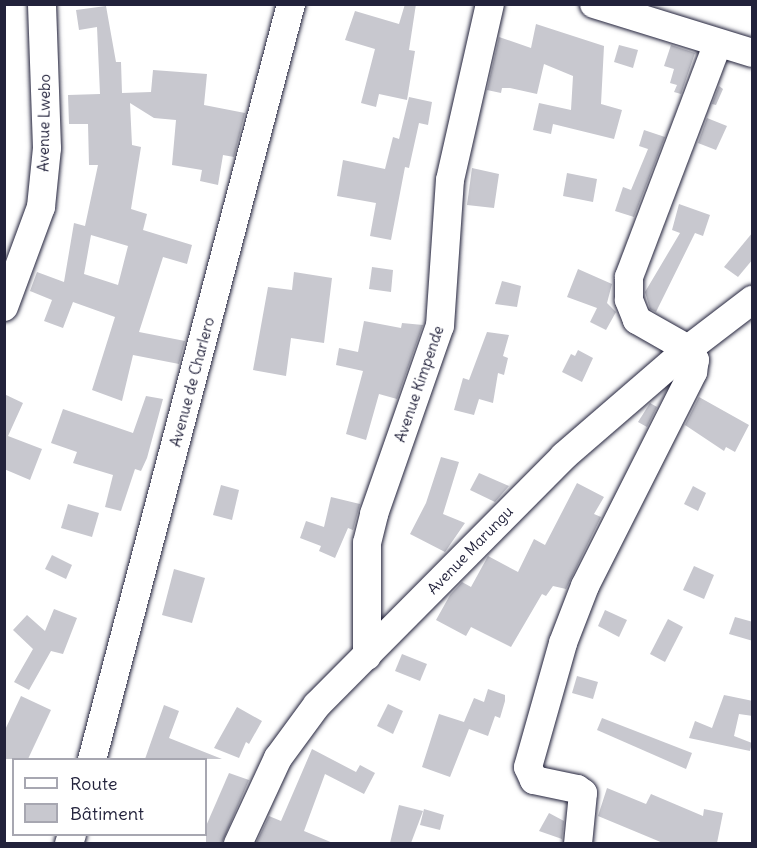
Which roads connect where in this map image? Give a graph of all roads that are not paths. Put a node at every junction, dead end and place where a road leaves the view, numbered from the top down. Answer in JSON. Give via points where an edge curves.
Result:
{"nodes":[{"id":1,"x":42,"y":4,"type":"edge"},
{"id":2,"x":291,"y":4,"type":"edge"},
{"id":3,"x":490,"y":4,"type":"edge"},
{"id":4,"x":594,"y":4,"type":"edge"},
{"id":5,"x":718,"y":43,"type":"junction"},
{"id":6,"x":753,"y":53,"type":"edge"},
{"id":7,"x":753,"y":300,"type":"edge"},
{"id":8,"x":4,"y":307,"type":"edge"},
{"id":9,"x":687,"y":349,"type":"junction"},
{"id":10,"x":367,"y":656,"type":"junction"},
{"id":11,"x":92,"y":758,"type":"edge"},
{"id":12,"x":238,"y":843,"type":"edge"},
{"id":13,"x":578,"y":843,"type":"edge"}],
"edges":[{"from":1,"to":8,"type":"street","name":"Avenue Lwebo","via":[[47,148],[41,207]]},
{"from":2,"to":11,"type":"street","name":"Avenue de Charlero"},
{"from":3,"to":10,"type":"street","name":"Avenue Kimpende","via":[[450,180],[440,326],[367,543]]},
{"from":4,"to":5,"type":"street"},
{"from":5,"to":6,"type":"street"},
{"from":5,"to":9,"type":"street","via":[[629,278],[629,300],[637,320]]},
{"from":7,"to":9,"type":"street","name":"Avenue Marungu"},
{"from":9,"to":10,"type":"street","name":"Avenue Marungu","via":[[564,456]]},
{"from":9,"to":13,"type":"street","via":[[695,360],[693,372],[585,586],[532,748],[528,767],[531,779],[577,789],[583,794]]},
{"from":10,"to":12,"type":"street","name":"Avenue Marungu","via":[[317,705],[289,741]]}]}
